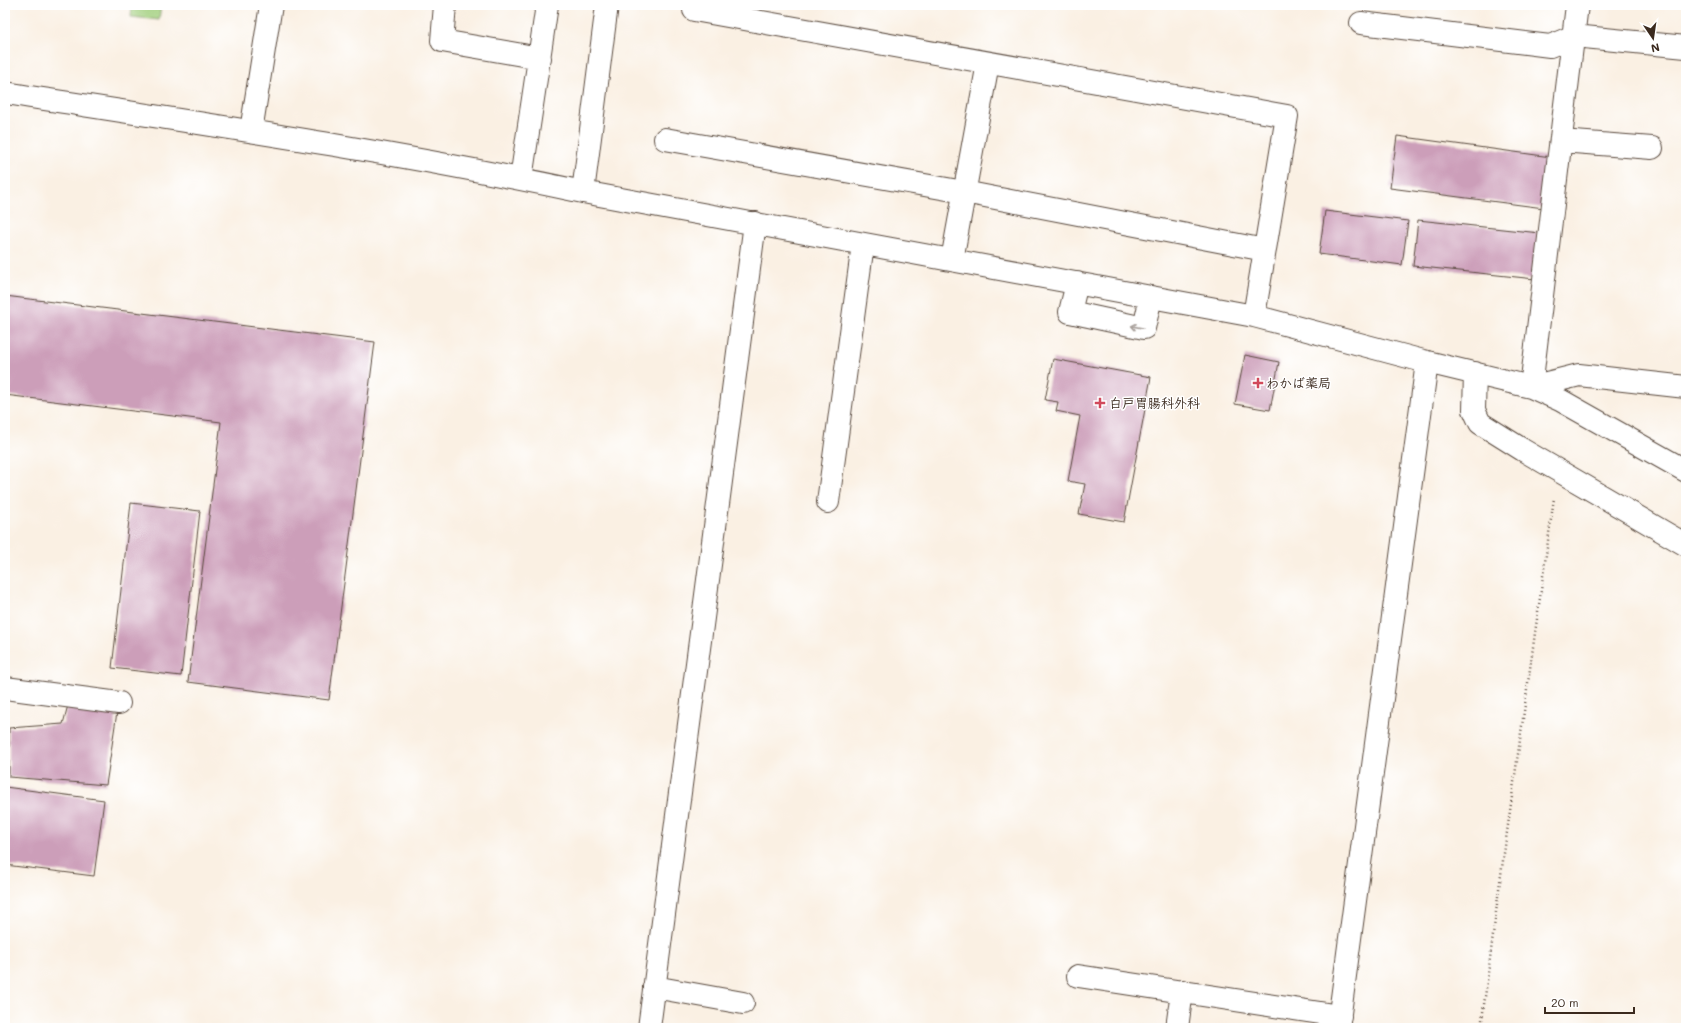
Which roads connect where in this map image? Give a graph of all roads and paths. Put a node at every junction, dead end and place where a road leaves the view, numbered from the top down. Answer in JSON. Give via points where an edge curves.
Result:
{"nodes":[{"id":1,"x":270,"y":5,"type":"edge"},
{"id":2,"x":445,"y":5,"type":"edge"},
{"id":3,"x":547,"y":5,"type":"edge"},
{"id":4,"x":607,"y":5,"type":"edge"},
{"id":5,"x":1578,"y":5,"type":"edge"},
{"id":6,"x":694,"y":10,"type":"dead end"},
{"id":7,"x":1361,"y":23,"type":"dead end"},
{"id":8,"x":1574,"y":36,"type":"junction"},
{"id":9,"x":1686,"y":46,"type":"edge"},
{"id":10,"x":540,"y":58,"type":"junction"},
{"id":11,"x":988,"y":63,"type":"junction"},
{"id":12,"x":5,"y":94,"type":"edge"},
{"id":13,"x":251,"y":131,"type":"junction"},
{"id":14,"x":665,"y":140,"type":"dead end"},
{"id":15,"x":1561,"y":141,"type":"junction"},
{"id":16,"x":1652,"y":148,"type":"dead end"},
{"id":17,"x":522,"y":179,"type":"junction"},
{"id":18,"x":583,"y":192,"type":"junction"},
{"id":19,"x":964,"y":192,"type":"junction"},
{"id":20,"x":755,"y":223,"type":"junction"},
{"id":21,"x":863,"y":244,"type":"junction"},
{"id":22,"x":1265,"y":250,"type":"junction"},
{"id":23,"x":952,"y":260,"type":"junction"},
{"id":24,"x":1077,"y":283,"type":"junction"},
{"id":25,"x":1151,"y":297,"type":"junction"},
{"id":26,"x":1254,"y":316,"type":"junction"},
{"id":27,"x":1427,"y":362,"type":"junction"},
{"id":28,"x":1476,"y":374,"type":"junction"},
{"id":29,"x":1531,"y":387,"type":"junction"},
{"id":30,"x":1686,"y":387,"type":"edge"},
{"id":31,"x":1558,"y":470,"type":"junction"},
{"id":32,"x":1686,"y":471,"type":"edge"},
{"id":33,"x":828,"y":502,"type":"dead end"},
{"id":34,"x":1686,"y":545,"type":"edge"},
{"id":35,"x":5,"y":688,"type":"edge"},
{"id":36,"x":120,"y":703,"type":"dead end"},
{"id":37,"x":1078,"y":976,"type":"dead end"},
{"id":38,"x":654,"y":988,"type":"junction"},
{"id":39,"x":1182,"y":991,"type":"junction"},
{"id":40,"x":743,"y":1003,"type":"dead end"},
{"id":41,"x":1339,"y":1022,"type":"edge"},
{"id":42,"x":649,"y":1028,"type":"edge"},
{"id":43,"x":1177,"y":1028,"type":"edge"},
{"id":44,"x":1481,"y":1028,"type":"edge"}],
"edges":[{"from":1,"to":13,"type":"street"},
{"from":2,"to":10,"type":"street","via":[[442,41]]},
{"from":3,"to":10,"type":"street"},
{"from":4,"to":18,"type":"street"},
{"from":5,"to":8,"type":"street"},
{"from":6,"to":11,"type":"street"},
{"from":7,"to":8,"type":"street","via":[[1550,46]]},
{"from":8,"to":9,"type":"street"},
{"from":8,"to":15,"type":"street"},
{"from":10,"to":17,"type":"street"},
{"from":11,"to":19,"type":"street"},
{"from":11,"to":22,"type":"street","via":[[1287,116]]},
{"from":12,"to":13,"type":"street"},
{"from":13,"to":17,"type":"street"},
{"from":14,"to":19,"type":"street"},
{"from":15,"to":16,"type":"street"},
{"from":15,"to":29,"type":"street"},
{"from":17,"to":18,"type":"street"},
{"from":18,"to":20,"type":"street"},
{"from":19,"to":22,"type":"street"},
{"from":19,"to":23,"type":"street"},
{"from":20,"to":21,"type":"street"},
{"from":20,"to":38,"type":"street"},
{"from":21,"to":23,"type":"street"},
{"from":21,"to":33,"type":"street"},
{"from":22,"to":26,"type":"street"},
{"from":23,"to":24,"type":"street"},
{"from":24,"to":25,"type":"street"},
{"from":25,"to":24,"type":"street","one_way":true,"via":[[1144,328],[1070,312]]},
{"from":25,"to":26,"type":"street"},
{"from":26,"to":27,"type":"street"},
{"from":27,"to":28,"type":"street"},
{"from":27,"to":41,"type":"street"},
{"from":28,"to":29,"type":"street"},
{"from":28,"to":31,"type":"street","via":[[1474,410],[1480,423]]},
{"from":29,"to":30,"type":"street","via":[[1579,376]]},
{"from":29,"to":32,"type":"street","via":[[1560,400]]},
{"from":31,"to":34,"type":"street"},
{"from":31,"to":44,"type":"path"},
{"from":35,"to":36,"type":"street"},
{"from":37,"to":39,"type":"street"},
{"from":38,"to":40,"type":"street"},
{"from":38,"to":42,"type":"street"},
{"from":39,"to":41,"type":"street"},
{"from":39,"to":43,"type":"street"}]}
